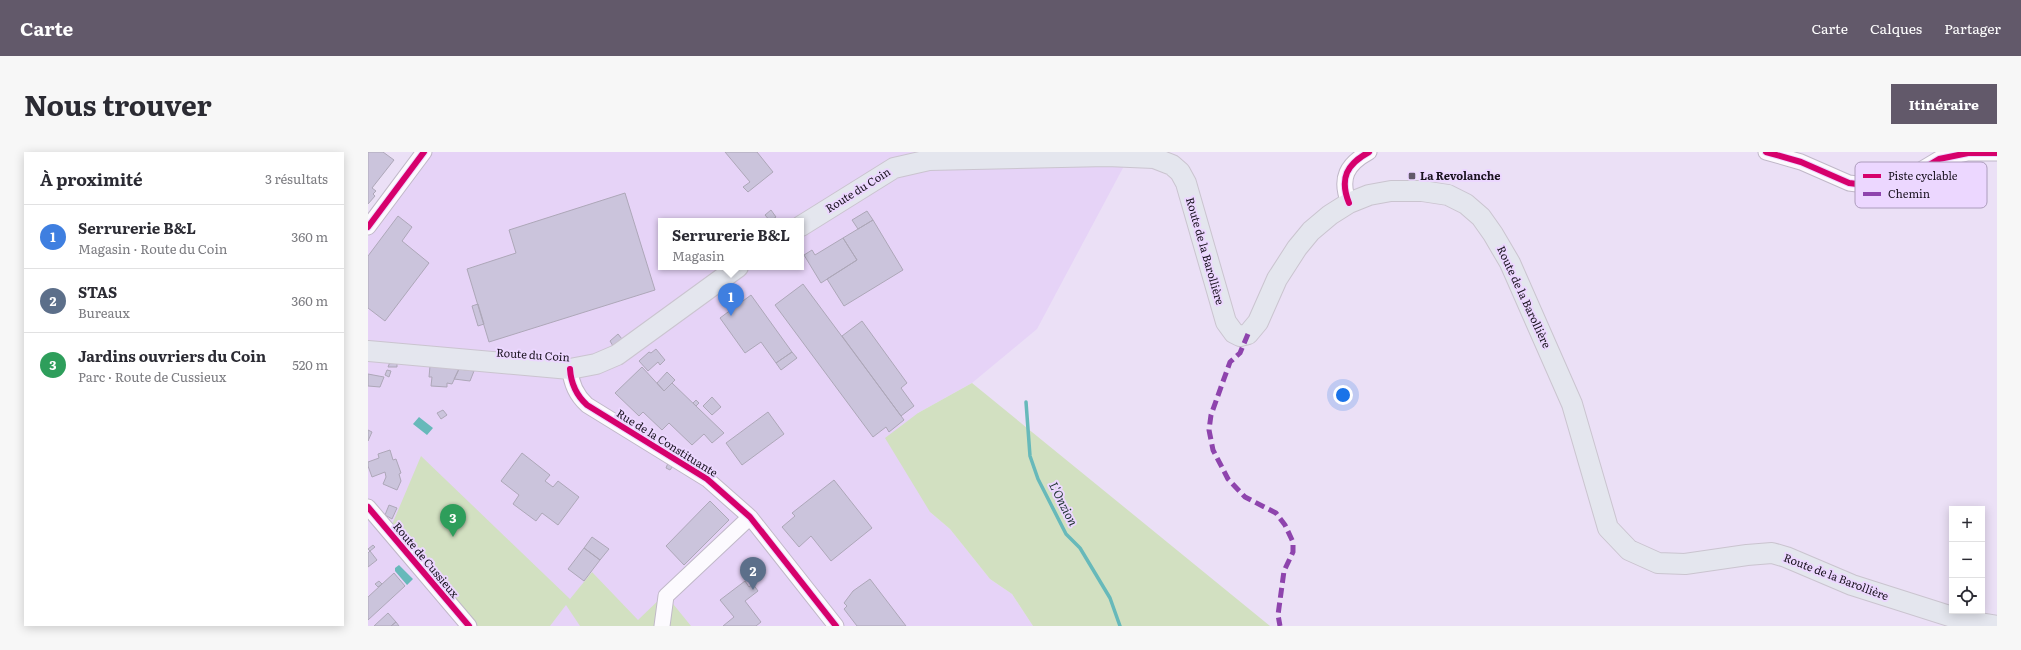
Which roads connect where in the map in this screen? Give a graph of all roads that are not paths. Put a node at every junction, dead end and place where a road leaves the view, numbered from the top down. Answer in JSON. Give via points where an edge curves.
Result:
{"nodes":[{"id":1,"x":424,"y":152,"type":"edge"},
{"id":2,"x":1369,"y":152,"type":"edge"},
{"id":3,"x":1766,"y":152,"type":"edge"},
{"id":4,"x":1996,"y":152,"type":"edge"},
{"id":5,"x":1111,"y":156,"type":"joint"},
{"id":6,"x":1934,"y":162,"type":"edge"},
{"id":7,"x":1855,"y":184,"type":"edge"},
{"id":8,"x":1349,"y":203,"type":"junction"},
{"id":9,"x":804,"y":224,"type":"edge"},
{"id":10,"x":368,"y":227,"type":"edge"},
{"id":11,"x":734,"y":270,"type":"edge"},
{"id":12,"x":368,"y":351,"type":"edge"},
{"id":13,"x":570,"y":369,"type":"junction"},
{"id":14,"x":368,"y":507,"type":"edge"},
{"id":15,"x":750,"y":517,"type":"junction"},
{"id":16,"x":469,"y":626,"type":"edge"},
{"id":17,"x":662,"y":626,"type":"edge"},
{"id":18,"x":836,"y":626,"type":"edge"},
{"id":19,"x":1997,"y":626,"type":"edge"}],
"edges":[{"from":1,"to":10,"type":"street"},
{"from":2,"to":8,"type":"street","via":[[1356,159],[1349,168],[1345,186]]},
{"from":3,"to":7,"type":"street","via":[[1801,162]]},
{"from":4,"to":6,"type":"street","via":[[1968,153]]},
{"from":5,"to":8,"type":"main road","name":"Route de la Barollière","via":[[1164,160],[1180,172],[1186,183],[1226,322],[1234,333],[1240,336],[1248,334],[1258,322],[1277,279],[1297,248],[1330,215]]},
{"from":5,"to":9,"type":"main road","name":"Route du Coin","via":[[929,160],[894,168]]},
{"from":8,"to":19,"type":"main road","name":"Route de la Barollière","via":[[1369,195],[1392,191],[1422,191],[1448,196],[1466,204],[1481,217],[1510,263],[1572,404],[1608,528],[1629,550],[1658,563],[1685,564],[1772,553],[1852,585],[1962,620]]},
{"from":11,"to":13,"type":"main road","name":"Route du Coin","via":[[617,355],[596,364]]},
{"from":12,"to":13,"type":"main road","name":"Route du Coin"},
{"from":13,"to":15,"type":"street","name":"Rue de la Constituante","via":[[574,389],[587,405],[707,479]]},
{"from":14,"to":16,"type":"street","name":"Route de Cussieux"},
{"from":15,"to":17,"type":"street","via":[[666,596]]},
{"from":15,"to":18,"type":"street","name":"Rue de la Constituante"}]}
